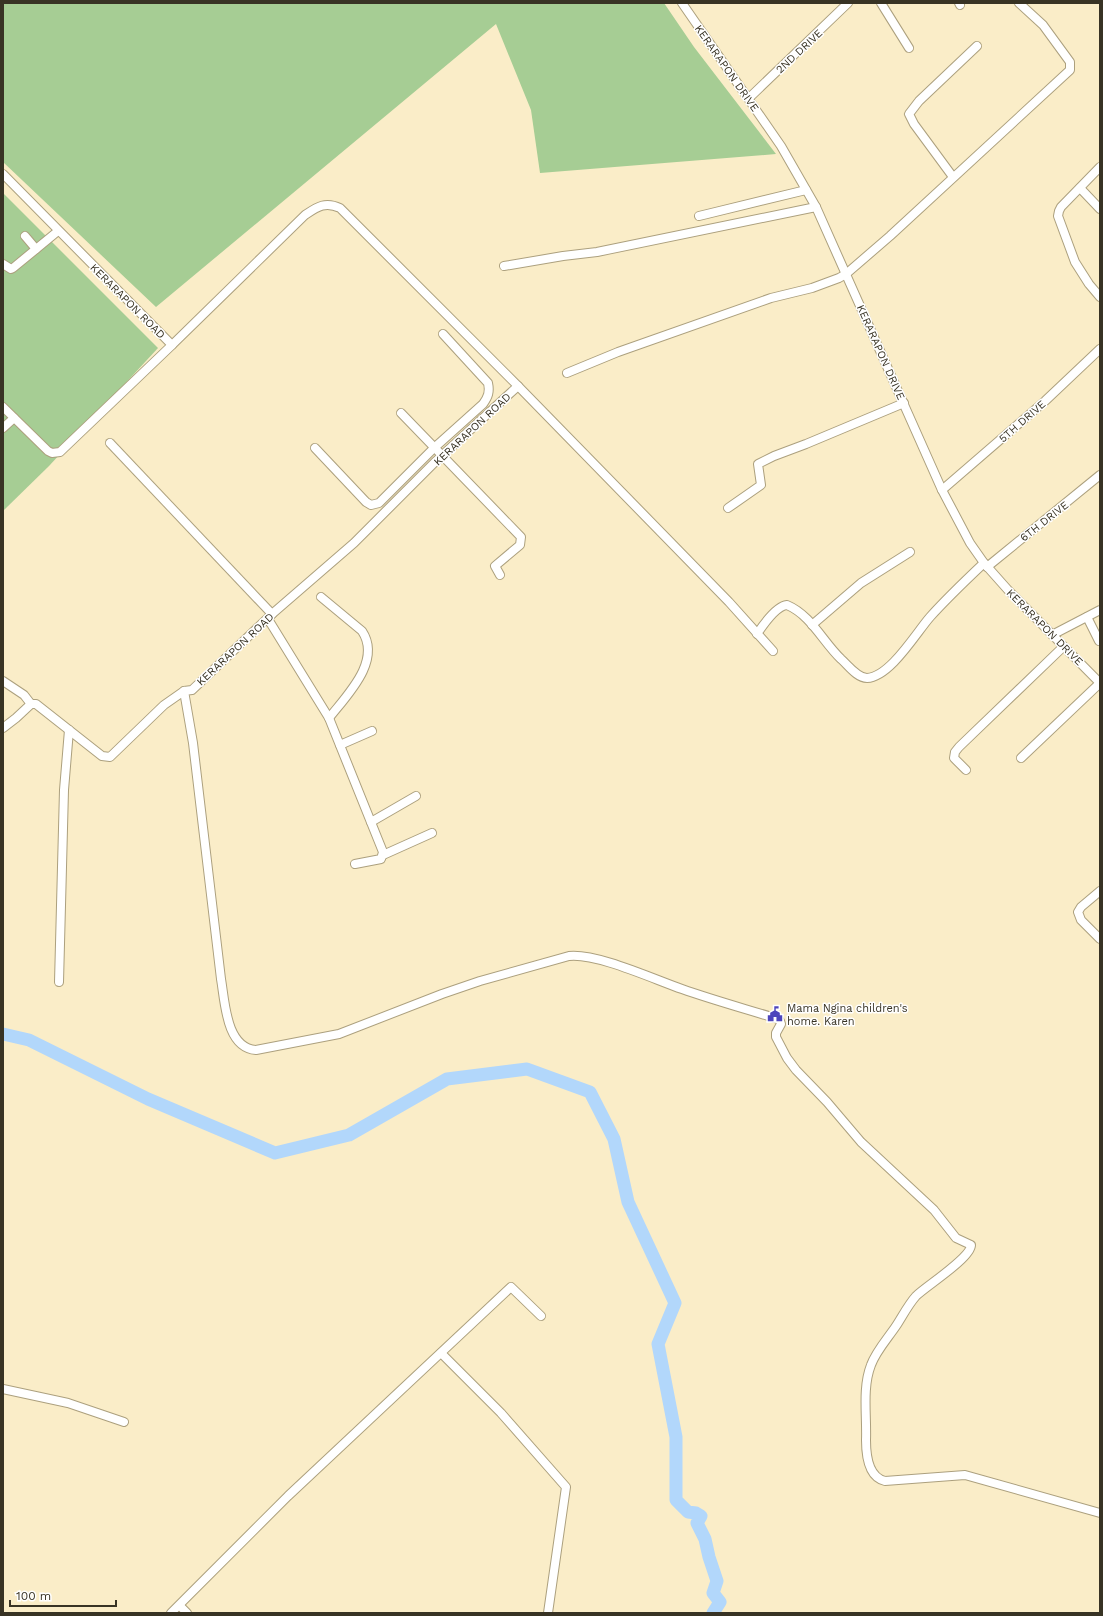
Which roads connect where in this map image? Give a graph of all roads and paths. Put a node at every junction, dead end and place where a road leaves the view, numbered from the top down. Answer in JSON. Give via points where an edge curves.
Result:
{"nodes":[{"id":1,"x":682,"y":3,"type":"edge"},
{"id":2,"x":848,"y":3,"type":"edge"},
{"id":3,"x":881,"y":3,"type":"edge"},
{"id":4,"x":1019,"y":3,"type":"edge"},
{"id":5,"x":977,"y":46,"type":"dead end"},
{"id":6,"x":909,"y":48,"type":"dead end"},
{"id":7,"x":749,"y":98,"type":"junction"},
{"id":8,"x":1100,"y":167,"type":"edge"},
{"id":9,"x":3,"y":174,"type":"edge"},
{"id":10,"x":953,"y":177,"type":"junction"},
{"id":11,"x":1080,"y":188,"type":"junction"},
{"id":12,"x":806,"y":190,"type":"junction"},
{"id":13,"x":816,"y":207,"type":"junction"},
{"id":14,"x":1100,"y":209,"type":"edge"},
{"id":15,"x":699,"y":216,"type":"dead end"},
{"id":16,"x":58,"y":231,"type":"junction"},
{"id":17,"x":25,"y":236,"type":"dead end"},
{"id":18,"x":36,"y":249,"type":"junction"},
{"id":19,"x":3,"y":264,"type":"edge"},
{"id":20,"x":504,"y":266,"type":"dead end"},
{"id":21,"x":846,"y":274,"type":"junction"},
{"id":22,"x":1100,"y":297,"type":"edge"},
{"id":23,"x":443,"y":334,"type":"dead end"},
{"id":24,"x":172,"y":345,"type":"junction"},
{"id":25,"x":1100,"y":349,"type":"edge"},
{"id":26,"x":567,"y":373,"type":"dead end"},
{"id":27,"x":518,"y":386,"type":"junction"},
{"id":28,"x":904,"y":403,"type":"junction"},
{"id":29,"x":3,"y":407,"type":"edge"},
{"id":30,"x":400,"y":413,"type":"dead end"},
{"id":31,"x":14,"y":418,"type":"junction"},
{"id":32,"x":3,"y":428,"type":"edge"},
{"id":33,"x":110,"y":443,"type":"dead end"},
{"id":34,"x":315,"y":448,"type":"dead end"},
{"id":35,"x":434,"y":448,"type":"junction"},
{"id":36,"x":442,"y":457,"type":"junction"},
{"id":37,"x":1100,"y":475,"type":"edge"},
{"id":38,"x":942,"y":490,"type":"junction"},
{"id":39,"x":728,"y":508,"type":"dead end"},
{"id":40,"x":910,"y":552,"type":"dead end"},
{"id":41,"x":986,"y":565,"type":"junction"},
{"id":42,"x":500,"y":575,"type":"dead end"},
{"id":43,"x":321,"y":597,"type":"dead end"},
{"id":44,"x":1100,"y":610,"type":"edge"},
{"id":45,"x":270,"y":616,"type":"junction"},
{"id":46,"x":1087,"y":617,"type":"junction"},
{"id":47,"x":812,"y":625,"type":"junction"},
{"id":48,"x":757,"y":634,"type":"junction"},
{"id":49,"x":1052,"y":635,"type":"junction"},
{"id":50,"x":1099,"y":641,"type":"edge"},
{"id":51,"x":1063,"y":647,"type":"junction"},
{"id":52,"x":773,"y":651,"type":"dead end"},
{"id":53,"x":3,"y":680,"type":"edge"},
{"id":54,"x":1100,"y":683,"type":"edge"},
{"id":55,"x":184,"y":690,"type":"junction"},
{"id":56,"x":31,"y":704,"type":"junction"},
{"id":57,"x":330,"y":718,"type":"junction"},
{"id":58,"x":3,"y":728,"type":"edge"},
{"id":59,"x":69,"y":730,"type":"junction"},
{"id":60,"x":372,"y":732,"type":"dead end"},
{"id":61,"x":340,"y":745,"type":"junction"},
{"id":62,"x":1021,"y":758,"type":"dead end"},
{"id":63,"x":966,"y":770,"type":"dead end"},
{"id":64,"x":416,"y":796,"type":"dead end"},
{"id":65,"x":370,"y":822,"type":"junction"},
{"id":66,"x":432,"y":833,"type":"dead end"},
{"id":67,"x":383,"y":855,"type":"junction"},
{"id":68,"x":355,"y":864,"type":"dead end"},
{"id":69,"x":1100,"y":892,"type":"edge"},
{"id":70,"x":1100,"y":939,"type":"edge"},
{"id":71,"x":59,"y":982,"type":"dead end"},
{"id":72,"x":541,"y":1316,"type":"dead end"},
{"id":73,"x":441,"y":1353,"type":"junction"},
{"id":74,"x":3,"y":1388,"type":"edge"},
{"id":75,"x":124,"y":1422,"type":"dead end"},
{"id":76,"x":1100,"y":1513,"type":"edge"},
{"id":77,"x":180,"y":1606,"type":"junction"},
{"id":78,"x":172,"y":1613,"type":"edge"},
{"id":79,"x":187,"y":1613,"type":"edge"},
{"id":80,"x":548,"y":1613,"type":"edge"}],
"edges":[{"from":1,"to":7,"type":"street","name":"KERARAPON DRIVE"},
{"from":2,"to":7,"type":"street","name":"2ND DRIVE"},
{"from":3,"to":6,"type":"street"},
{"from":4,"to":10,"type":"street","via":[[1043,25],[1070,62],[1070,70]]},
{"from":5,"to":10,"type":"street","via":[[919,100],[909,114]]},
{"from":7,"to":12,"type":"street","name":"KERARAPON DRIVE"},
{"from":8,"to":11,"type":"street"},
{"from":9,"to":16,"type":"street","name":"KERARAPON ROAD"},
{"from":10,"to":21,"type":"street"},
{"from":11,"to":14,"type":"street"},
{"from":11,"to":22,"type":"street","via":[[1059,211],[1058,219],[1075,262]]},
{"from":12,"to":13,"type":"street","name":"KERARAPON DRIVE"},
{"from":12,"to":15,"type":"street"},
{"from":13,"to":20,"type":"street","via":[[597,252]]},
{"from":13,"to":21,"type":"street","name":"KERARAPON DRIVE"},
{"from":16,"to":18,"type":"street"},
{"from":16,"to":24,"type":"street","name":"KERARAPON ROAD"},
{"from":17,"to":18,"type":"street"},
{"from":18,"to":19,"type":"street","via":[[10,269]]},
{"from":21,"to":26,"type":"street","via":[[812,288],[771,298],[618,352]]},
{"from":21,"to":28,"type":"street","name":"KERARAPON DRIVE"},
{"from":23,"to":35,"type":"street","via":[[485,378],[490,392],[483,404]]},
{"from":24,"to":27,"type":"street","name":"KERARAPON ROAD","via":[[305,215],[329,204],[340,208]]},
{"from":24,"to":31,"type":"street","via":[[60,452],[48,451]]},
{"from":25,"to":38,"type":"street","name":"5TH DRIVE","via":[[1045,401]]},
{"from":27,"to":36,"type":"street","name":"KERARAPON ROAD"},
{"from":27,"to":48,"type":"street","via":[[729,602]]},
{"from":28,"to":38,"type":"street","name":"KERARAPON DRIVE"},
{"from":28,"to":39,"type":"street","via":[[758,464],[761,485]]},
{"from":29,"to":31,"type":"street"},
{"from":30,"to":35,"type":"street"},
{"from":31,"to":32,"type":"street"},
{"from":33,"to":45,"type":"street"},
{"from":34,"to":35,"type":"street","via":[[366,502],[375,505]]},
{"from":35,"to":36,"type":"street"},
{"from":36,"to":42,"type":"street","via":[[521,537],[520,545],[495,566]]},
{"from":36,"to":45,"type":"street","name":"KERARAPON ROAD","via":[[354,543]]},
{"from":37,"to":41,"type":"street","name":"6TH DRIVE"},
{"from":38,"to":41,"type":"street","name":"KERARAPON DRIVE","via":[[970,542]]},
{"from":40,"to":47,"type":"street","via":[[861,583]]},
{"from":41,"to":47,"type":"street","name":"6TH DRIVE","via":[[929,618],[905,650],[875,676],[867,678],[857,674]]},
{"from":41,"to":49,"type":"street","name":"KERARAPON DRIVE"},
{"from":43,"to":57,"type":"street","via":[[362,630],[368,651],[362,672]]},
{"from":44,"to":46,"type":"street"},
{"from":45,"to":55,"type":"street","name":"KERARAPON ROAD","via":[[192,690]]},
{"from":45,"to":57,"type":"street"},
{"from":46,"to":49,"type":"street"},
{"from":46,"to":50,"type":"street"},
{"from":47,"to":48,"type":"street","name":"6TH DRIVE","via":[[791,607],[784,606],[778,609]]},
{"from":48,"to":52,"type":"street"},
{"from":49,"to":51,"type":"street","name":"KERARAPON DRIVE"},
{"from":51,"to":54,"type":"street","name":"KERARAPON DRIVE"},
{"from":51,"to":63,"type":"street","via":[[954,752],[954,758]]},
{"from":53,"to":56,"type":"street","via":[[24,694]]},
{"from":54,"to":62,"type":"street"},
{"from":55,"to":59,"type":"street","via":[[164,705],[110,757],[102,756]]},
{"from":55,"to":76,"type":"street","name":"KERARAPON ROAD","via":[[193,743],[221,979],[231,1030],[244,1047],[261,1049],[339,1034],[473,984],[577,955],[618,966],[780,1021],[776,1037],[796,1070],[860,1142],[934,1210],[956,1238],[970,1244],[971,1247],[943,1276],[916,1297],[872,1363],[866,1394],[866,1447],[873,1473],[885,1481],[965,1476]]},
{"from":56,"to":58,"type":"street"},
{"from":56,"to":59,"type":"street","via":[[38,705]]},
{"from":57,"to":61,"type":"street"},
{"from":59,"to":71,"type":"street","via":[[64,790]]},
{"from":60,"to":61,"type":"street"},
{"from":61,"to":65,"type":"street"},
{"from":64,"to":65,"type":"street"},
{"from":65,"to":67,"type":"street"},
{"from":66,"to":67,"type":"street"},
{"from":67,"to":68,"type":"street","via":[[381,859]]},
{"from":69,"to":70,"type":"street","via":[[1078,912],[1081,920]]},
{"from":72,"to":73,"type":"street","via":[[511,1286]]},
{"from":73,"to":77,"type":"street","via":[[288,1496]]},
{"from":73,"to":80,"type":"street","via":[[501,1413],[566,1487]]},
{"from":74,"to":75,"type":"street","via":[[68,1403]]},
{"from":77,"to":78,"type":"street"},
{"from":77,"to":79,"type":"street"}]}
